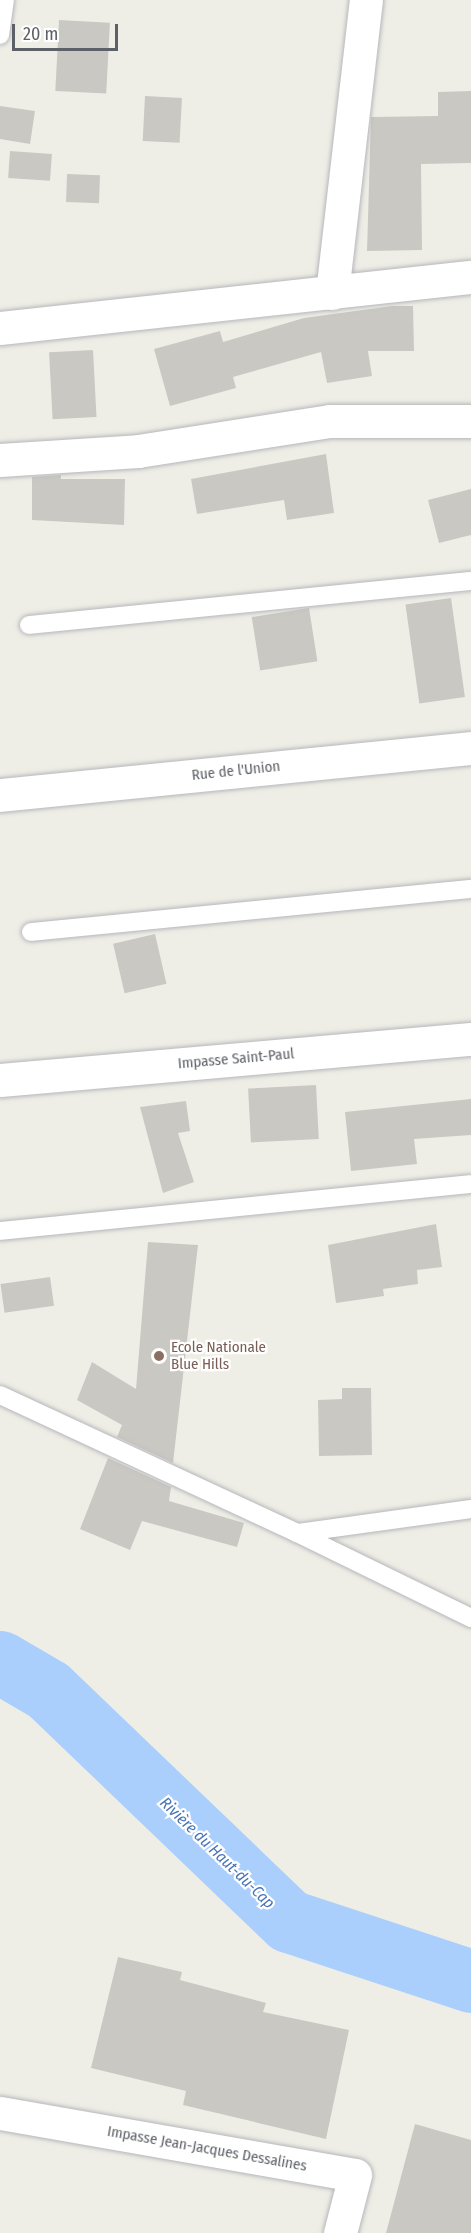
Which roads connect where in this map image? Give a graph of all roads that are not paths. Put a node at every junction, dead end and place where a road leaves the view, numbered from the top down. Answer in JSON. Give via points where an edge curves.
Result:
{"nodes":[{"id":1,"x":5,"y":0,"type":"edge"},
{"id":2,"x":366,"y":0,"type":"edge"},
{"id":3,"x":0,"y":34,"type":"edge"},
{"id":4,"x":471,"y":277,"type":"edge"},
{"id":5,"x":332,"y":293,"type":"junction"},
{"id":6,"x":0,"y":328,"type":"edge"},
{"id":7,"x":471,"y":421,"type":"edge"},
{"id":8,"x":0,"y":460,"type":"edge"},
{"id":9,"x":471,"y":582,"type":"edge"},
{"id":10,"x":29,"y":625,"type":"dead end"},
{"id":11,"x":471,"y":748,"type":"edge"},
{"id":12,"x":0,"y":795,"type":"edge"},
{"id":13,"x":471,"y":889,"type":"edge"},
{"id":14,"x":31,"y":932,"type":"dead end"},
{"id":15,"x":471,"y":1039,"type":"edge"},
{"id":16,"x":0,"y":1080,"type":"edge"},
{"id":17,"x":471,"y":1184,"type":"edge"},
{"id":18,"x":0,"y":1232,"type":"edge"},
{"id":19,"x":0,"y":1395,"type":"edge"},
{"id":20,"x":471,"y":1509,"type":"edge"},
{"id":21,"x":297,"y":1533,"type":"junction"},
{"id":22,"x":471,"y":1618,"type":"edge"},
{"id":23,"x":0,"y":2113,"type":"edge"},
{"id":24,"x":340,"y":2233,"type":"edge"}],
"edges":[{"from":1,"to":3,"type":"lane"},
{"from":2,"to":5,"type":"street"},
{"from":4,"to":5,"type":"street"},
{"from":5,"to":6,"type":"street"},
{"from":7,"to":8,"type":"street","via":[[330,421],[138,451]]},
{"from":9,"to":10,"type":"lane"},
{"from":11,"to":12,"type":"street","name":"Rue de l'Union"},
{"from":13,"to":14,"type":"lane"},
{"from":15,"to":16,"type":"street","name":"Impasse Saint-Paul"},
{"from":17,"to":18,"type":"lane"},
{"from":19,"to":21,"type":"lane"},
{"from":20,"to":21,"type":"lane"},
{"from":21,"to":22,"type":"lane"},
{"from":23,"to":24,"type":"street","name":"Impasse Jean-Jacques Dessalines","via":[[355,2175]]}]}
